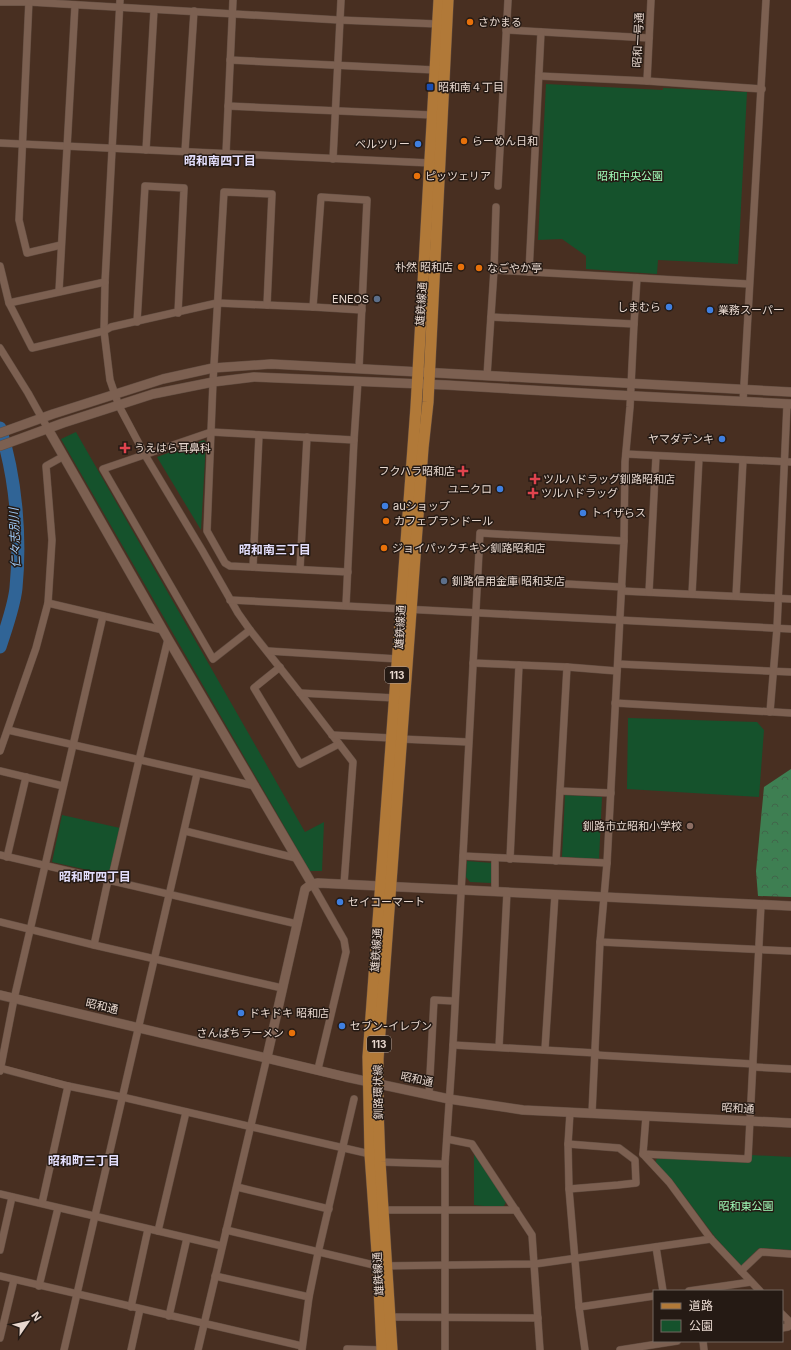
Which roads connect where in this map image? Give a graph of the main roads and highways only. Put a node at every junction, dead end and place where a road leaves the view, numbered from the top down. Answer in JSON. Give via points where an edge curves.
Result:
{"nodes":[{"id":1,"x":439,"y":0,"type":"edge"},
{"id":2,"x":448,"y":0,"type":"edge"},
{"id":3,"x":406,"y":609,"type":"junction"},
{"id":4,"x":396,"y":738,"type":"junction"},
{"id":5,"x":373,"y":1082,"type":"junction"},
{"id":6,"x":382,"y":1266,"type":"junction"},
{"id":7,"x":382,"y":1350,"type":"edge"},
{"id":8,"x":392,"y":1350,"type":"edge"}],
"edges":[{"from":1,"to":3,"type":"main road","name":"雄鉄線通","number":"113"},
{"from":2,"to":3,"type":"main road","name":"雄鉄線通","number":"113","via":[[429,384]]},
{"from":3,"to":4,"type":"main road","name":"雄鉄線通","number":"113"},
{"from":3,"to":4,"type":"main road","name":"雄鉄線通","number":"113","via":[[398,659],[395,698]]},
{"from":4,"to":5,"type":"main road","name":"雄鉄線通","number":"113","via":[[368,1057]]},
{"from":5,"to":6,"type":"main road","name":"釧路環状線","number":"113","via":[[384,1210]]},
{"from":5,"to":6,"type":"main road","name":"雄鉄線通","number":"113","via":[[370,1154]]},
{"from":6,"to":7,"type":"main road","name":"雄鉄線通","number":"113"},
{"from":6,"to":8,"type":"main road","name":"釧路環状線","number":"113"}]}
